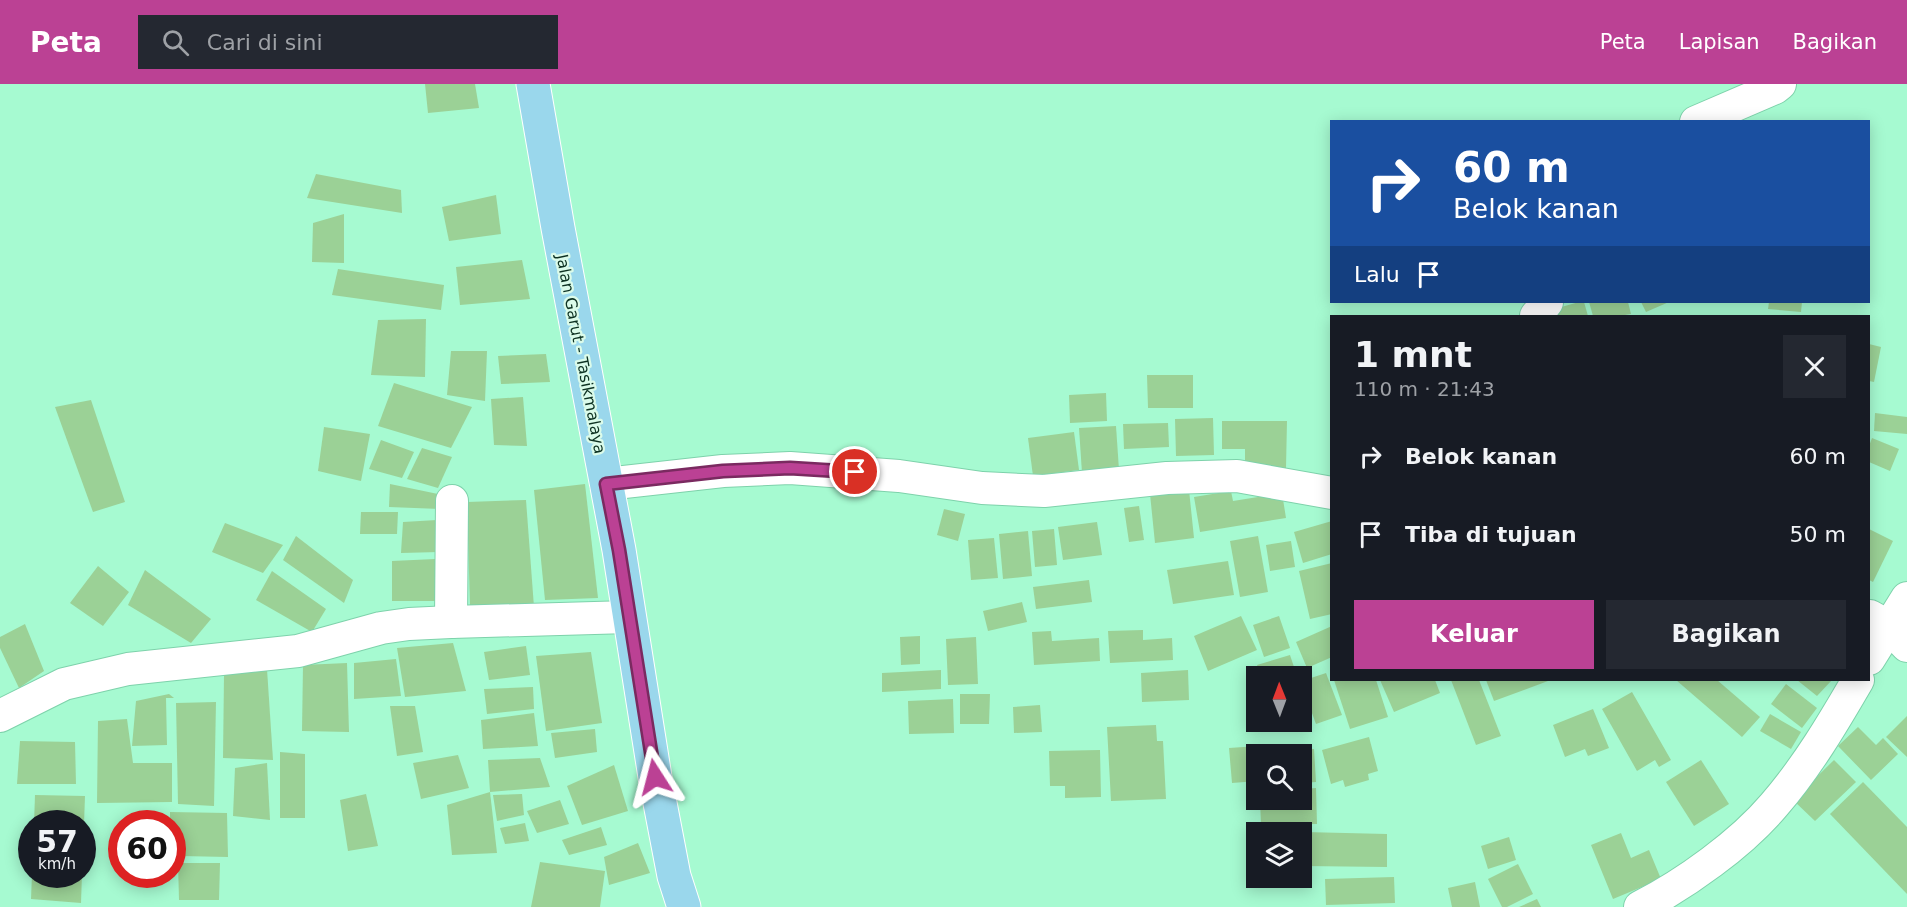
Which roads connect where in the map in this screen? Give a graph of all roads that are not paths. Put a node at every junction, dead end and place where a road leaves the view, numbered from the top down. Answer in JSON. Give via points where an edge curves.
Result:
{"nodes":[{"id":1,"x":533,"y":84,"type":"edge"},
{"id":2,"x":1780,"y":84,"type":"edge"},
{"id":3,"x":1701,"y":120,"type":"edge"},
{"id":4,"x":1546,"y":303,"type":"edge"},
{"id":5,"x":1537,"y":315,"type":"edge"},
{"id":6,"x":606,"y":484,"type":"junction"},
{"id":7,"x":1330,"y":493,"type":"edge"},
{"id":8,"x":452,"y":501,"type":"dead end"},
{"id":9,"x":1907,"y":598,"type":"edge"},
{"id":10,"x":629,"y":617,"type":"junction"},
{"id":11,"x":451,"y":621,"type":"junction"},
{"id":12,"x":1888,"y":629,"type":"edge"},
{"id":13,"x":1870,"y":658,"type":"edge"},
{"id":14,"x":1857,"y":681,"type":"edge"},
{"id":15,"x":0,"y":716,"type":"edge"},
{"id":16,"x":684,"y":907,"type":"edge"},
{"id":17,"x":1640,"y":907,"type":"edge"}],
"edges":[{"from":1,"to":6,"type":"main road","name":"Jalan Garut - Tasikmalaya"},
{"from":2,"to":3,"type":"street"},
{"from":4,"to":5,"type":"street"},
{"from":6,"to":7,"type":"street","via":[[790,468],[1044,491],[1167,478],[1237,476]]},
{"from":6,"to":10,"type":"main road","name":"Jalan Garut - Tasikmalaya"},
{"from":8,"to":11,"type":"street"},
{"from":9,"to":12,"type":"street"},
{"from":10,"to":11,"type":"street"},
{"from":10,"to":16,"type":"main road","name":"Jalan Garut - Tasikmalaya","via":[[657,788]]},
{"from":11,"to":15,"type":"street","via":[[381,628],[298,651],[128,669],[64,684]]},
{"from":12,"to":13,"type":"street"},
{"from":14,"to":17,"type":"street","via":[[1804,767],[1773,807],[1734,844]]}]}
